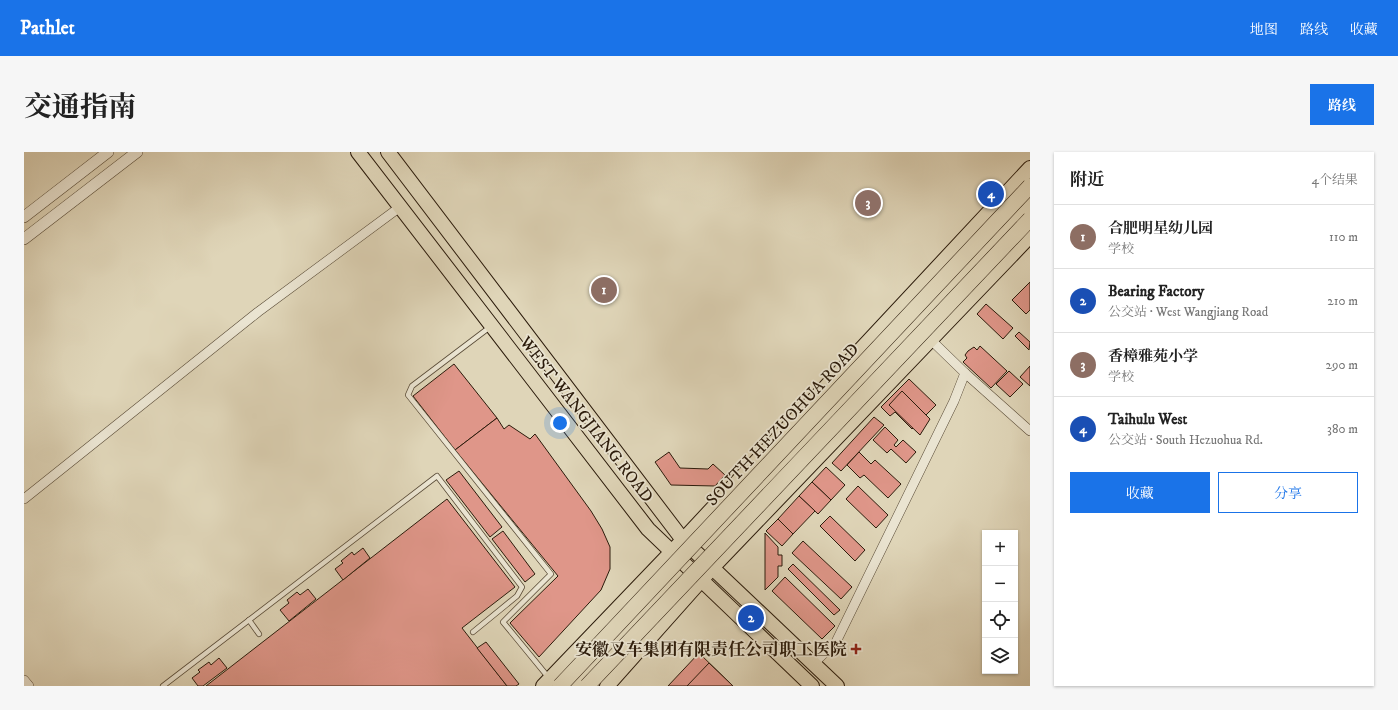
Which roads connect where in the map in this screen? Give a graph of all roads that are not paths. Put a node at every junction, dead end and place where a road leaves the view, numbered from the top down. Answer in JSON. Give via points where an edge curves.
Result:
{"nodes":[{"id":1,"x":108,"y":152,"type":"edge"},
{"id":2,"x":137,"y":152,"type":"edge"},
{"id":3,"x":358,"y":152,"type":"edge"},
{"id":4,"x":388,"y":152,"type":"edge"},
{"id":5,"x":1030,"y":168,"type":"edge"},
{"id":6,"x":1030,"y":186,"type":"edge"},
{"id":7,"x":400,"y":207,"type":"junction"},
{"id":8,"x":24,"y":217,"type":"edge"},
{"id":9,"x":1030,"y":219,"type":"edge"},
{"id":10,"x":1030,"y":236,"type":"edge"},
{"id":11,"x":24,"y":239,"type":"edge"},
{"id":12,"x":491,"y":325,"type":"junction"},
{"id":13,"x":931,"y":340,"type":"junction"},
{"id":14,"x":965,"y":373,"type":"junction"},
{"id":15,"x":1030,"y":431,"type":"edge"},
{"id":16,"x":24,"y":499,"type":"edge"},
{"id":17,"x":683,"y":540,"type":"junction"},
{"id":18,"x":672,"y":551,"type":"junction"},
{"id":19,"x":712,"y":568,"type":"junction"},
{"id":20,"x":701,"y":580,"type":"junction"},
{"id":21,"x":248,"y":620,"type":"junction"},
{"id":22,"x":473,"y":632,"type":"dead end"},
{"id":23,"x":259,"y":634,"type":"dead end"},
{"id":24,"x":814,"y":664,"type":"junction"},
{"id":25,"x":24,"y":680,"type":"edge"},
{"id":26,"x":551,"y":684,"type":"edge"},
{"id":27,"x":832,"y":684,"type":"edge"},
{"id":28,"x":29,"y":686,"type":"edge"},
{"id":29,"x":163,"y":686,"type":"edge"},
{"id":30,"x":586,"y":686,"type":"edge"},
{"id":31,"x":607,"y":686,"type":"edge"},
{"id":32,"x":812,"y":686,"type":"edge"}],
"edges":[{"from":1,"to":8,"type":"street"},
{"from":2,"to":11,"type":"street"},
{"from":3,"to":7,"type":"main road","name":"WEST WANGJIANG ROAD"},
{"from":4,"to":17,"type":"main road","name":"WEST WANGJIANG ROAD"},
{"from":5,"to":17,"type":"main road"},
{"from":6,"to":26,"type":"highway","name":"SOUTH HEZUOHUA ROAD","bridge":true},
{"from":7,"to":12,"type":"main road","name":"WEST WANGJIANG ROAD"},
{"from":7,"to":16,"type":"street","via":[[258,312]]},
{"from":9,"to":30,"type":"highway","bridge":true},
{"from":10,"to":13,"type":"main road"},
{"from":12,"to":18,"type":"main road","name":"WEST WANGJIANG ROAD","via":[[648,529]]},
{"from":12,"to":26,"type":"lane","via":[[412,386],[408,395],[551,574],[503,622]]},
{"from":13,"to":14,"type":"street"},
{"from":13,"to":19,"type":"main road"},
{"from":14,"to":15,"type":"street"},
{"from":14,"to":24,"type":"street","via":[[954,401],[836,642]]},
{"from":17,"to":18,"type":"main road"},
{"from":17,"to":19,"type":"main road","name":"WEST WANGJIANG ROAD"},
{"from":18,"to":20,"type":"main road","name":"WEST WANGJIANG ROAD"},
{"from":18,"to":26,"type":"main road"},
{"from":19,"to":20,"type":"main road"},
{"from":19,"to":24,"type":"main road","name":"WEST WANGJIANG ROAD"},
{"from":20,"to":31,"type":"main road"},
{"from":20,"to":32,"type":"main road","name":"WEST WANGJIANG ROAD"},
{"from":21,"to":22,"type":"lane","via":[[437,476],[522,587],[517,596]]},
{"from":21,"to":23,"type":"lane"},
{"from":21,"to":29,"type":"lane"},
{"from":24,"to":27,"type":"main road","name":"WEST WANGJIANG ROAD"},
{"from":25,"to":28,"type":"street"}]}
